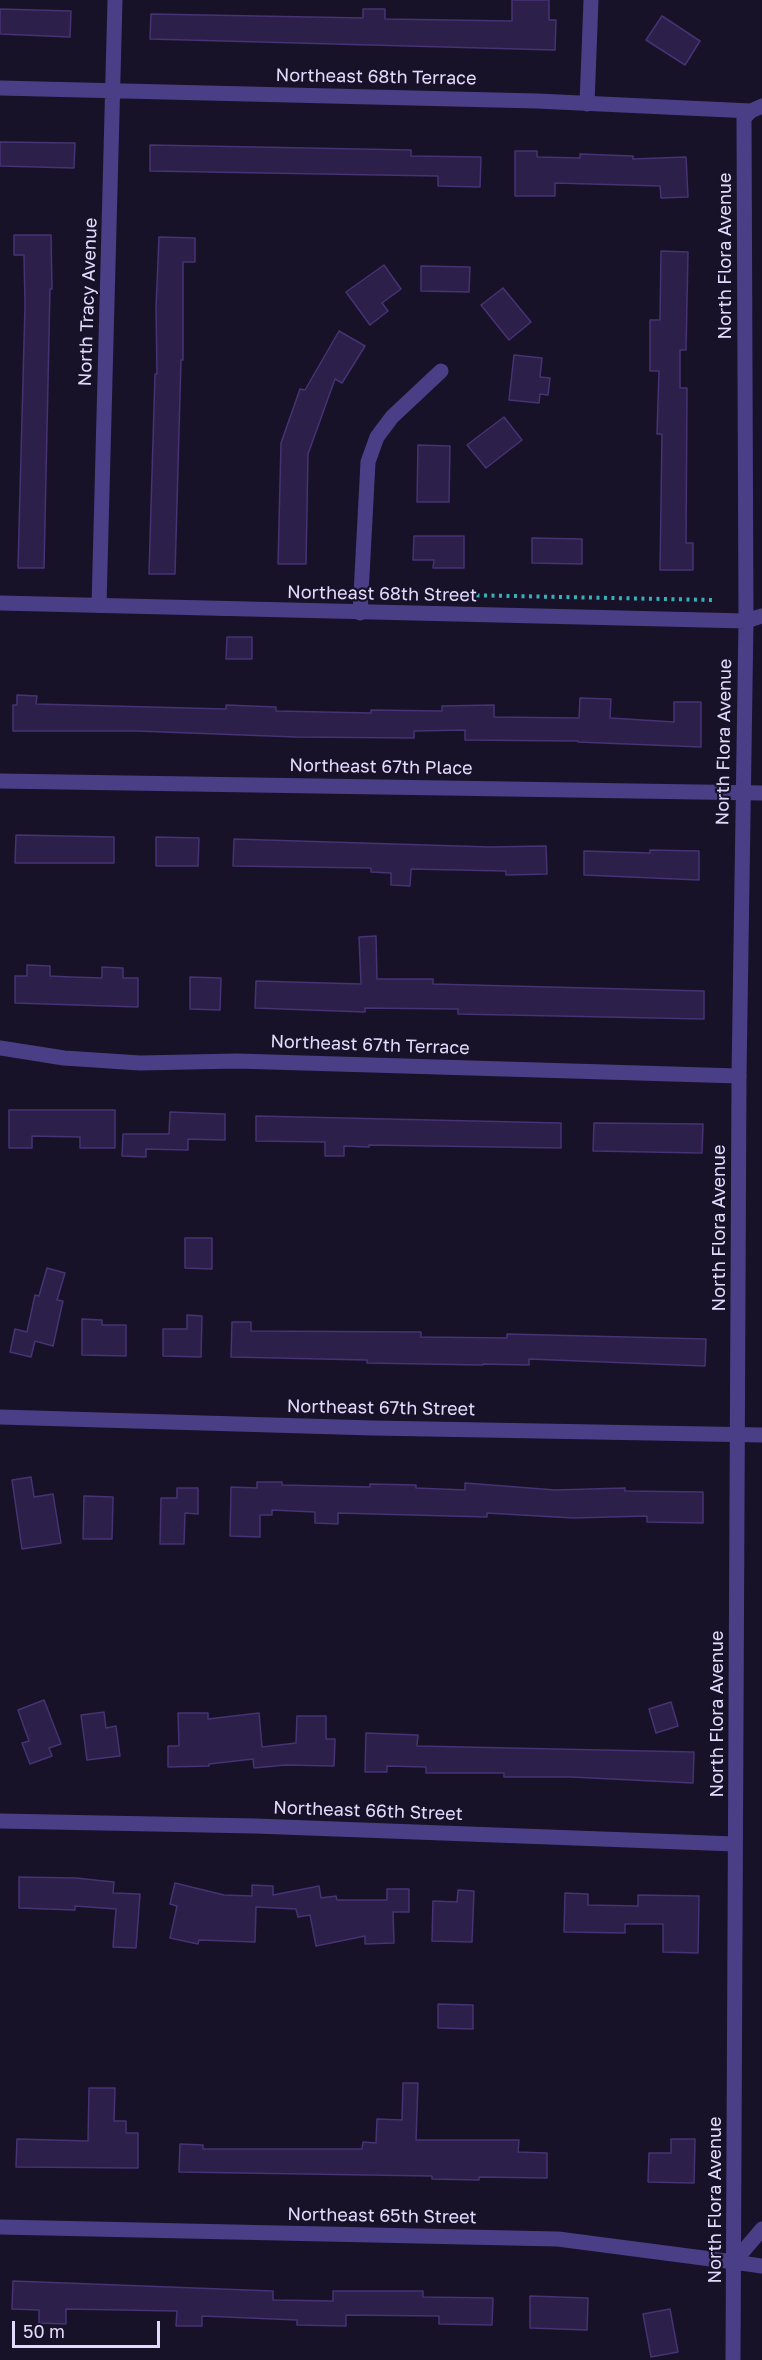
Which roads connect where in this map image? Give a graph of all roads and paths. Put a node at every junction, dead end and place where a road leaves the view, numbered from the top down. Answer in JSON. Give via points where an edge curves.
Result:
{"nodes":[{"id":1,"x":115,"y":0,"type":"edge"},
{"id":2,"x":591,"y":0,"type":"edge"},
{"id":3,"x":0,"y":88,"type":"edge"},
{"id":4,"x":113,"y":90,"type":"junction"},
{"id":5,"x":587,"y":104,"type":"junction"},
{"id":6,"x":756,"y":109,"type":"edge"},
{"id":7,"x":441,"y":371,"type":"dead end"},
{"id":8,"x":0,"y":603,"type":"edge"},
{"id":9,"x":99,"y":606,"type":"junction"},
{"id":10,"x":360,"y":613,"type":"junction"},
{"id":11,"x":762,"y":616,"type":"edge"},
{"id":12,"x":746,"y":621,"type":"junction"},
{"id":13,"x":0,"y":781,"type":"edge"},
{"id":14,"x":743,"y":792,"type":"junction"},
{"id":15,"x":762,"y":793,"type":"edge"},
{"id":16,"x":0,"y":1048,"type":"edge"},
{"id":17,"x":739,"y":1076,"type":"junction"},
{"id":18,"x":0,"y":1417,"type":"edge"},
{"id":19,"x":738,"y":1435,"type":"junction"},
{"id":20,"x":762,"y":1435,"type":"edge"},
{"id":21,"x":0,"y":1821,"type":"edge"},
{"id":22,"x":735,"y":1844,"type":"junction"},
{"id":23,"x":0,"y":2227,"type":"edge"},
{"id":24,"x":762,"y":2229,"type":"edge"},
{"id":25,"x":734,"y":2262,"type":"junction"},
{"id":26,"x":762,"y":2266,"type":"edge"},
{"id":27,"x":733,"y":2360,"type":"edge"}],
"edges":[{"from":1,"to":4,"type":"street","name":"North Tracy Avenue"},
{"from":2,"to":5,"type":"street"},
{"from":3,"to":4,"type":"street","name":"Northeast 68th Terrace"},
{"from":4,"to":5,"type":"street","name":"Northeast 68th Terrace"},
{"from":4,"to":9,"type":"street","name":"North Tracy Avenue"},
{"from":5,"to":6,"type":"street","name":"Northeast 68th Terrace"},
{"from":6,"to":12,"type":"street","name":"North Flora Avenue","via":[[744,118]]},
{"from":7,"to":10,"type":"street","via":[[392,417],[377,437],[368,462]]},
{"from":8,"to":9,"type":"street","name":"Northeast 68th Street"},
{"from":9,"to":10,"type":"street","name":"Northeast 68th Street"},
{"from":10,"to":12,"type":"street","name":"Northeast 68th Street"},
{"from":11,"to":12,"type":"street","name":"Northeast 68th Street"},
{"from":12,"to":14,"type":"street","name":"North Flora Avenue"},
{"from":13,"to":14,"type":"street","name":"Northeast 67th Place"},
{"from":14,"to":15,"type":"street","name":"Northeast 67th Place"},
{"from":14,"to":17,"type":"street","name":"North Flora Avenue"},
{"from":16,"to":17,"type":"street","name":"Northeast 67th Terrace","via":[[64,1058],[140,1063],[237,1061]]},
{"from":17,"to":19,"type":"street","name":"North Flora Avenue"},
{"from":18,"to":19,"type":"street","name":"Northeast 67th Street"},
{"from":19,"to":20,"type":"street","name":"Northeast 67th Street"},
{"from":19,"to":22,"type":"street","name":"North Flora Avenue"},
{"from":21,"to":22,"type":"street","name":"Northeast 66th Street","via":[[256,1826]]},
{"from":22,"to":25,"type":"street","name":"North Flora Avenue"},
{"from":23,"to":25,"type":"street","name":"Northeast 65th Street","via":[[558,2239]]},
{"from":24,"to":25,"type":"street"},
{"from":25,"to":26,"type":"street","name":"Northeast 65th Street"},
{"from":25,"to":27,"type":"street","name":"North Flora Avenue"}]}
